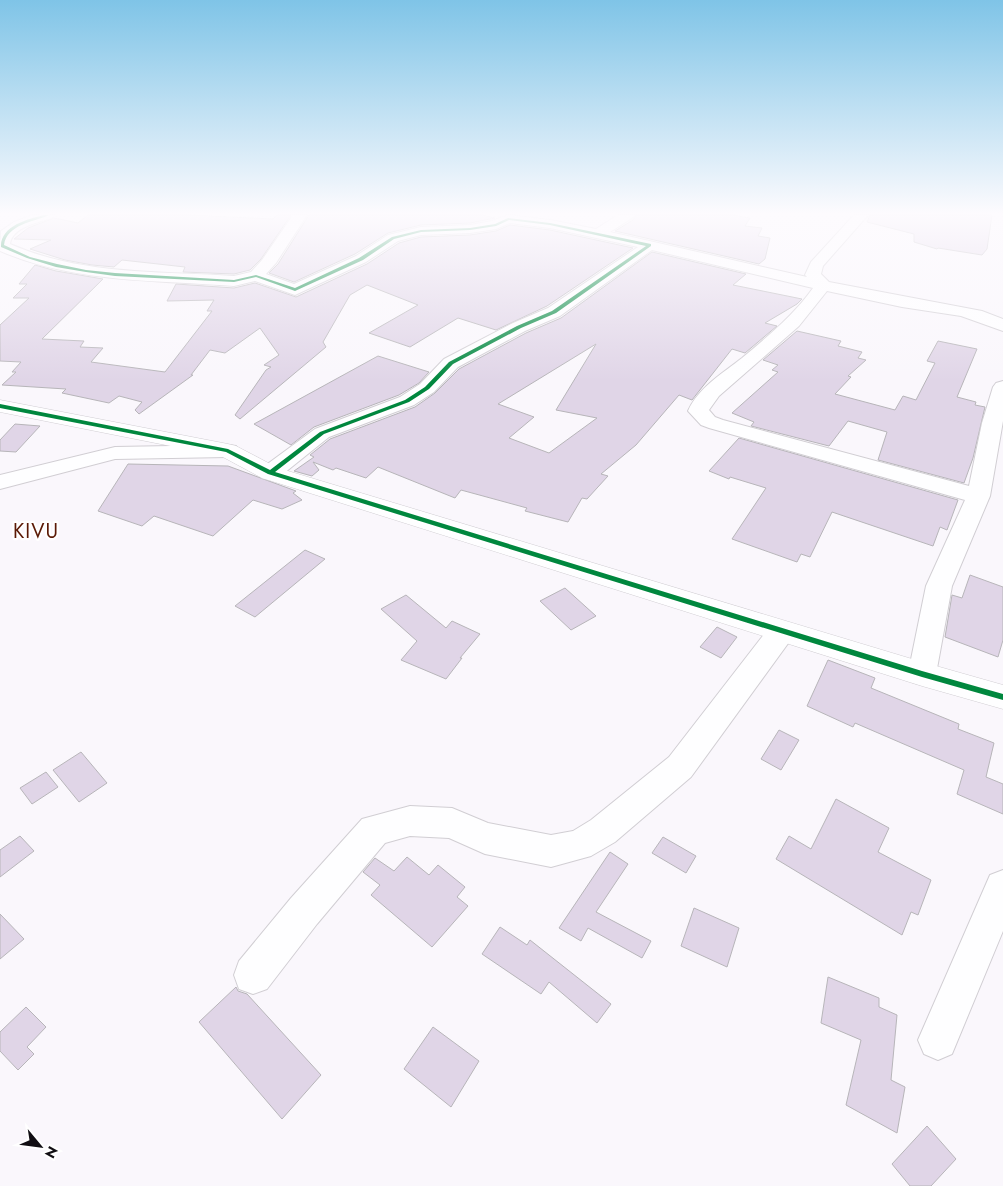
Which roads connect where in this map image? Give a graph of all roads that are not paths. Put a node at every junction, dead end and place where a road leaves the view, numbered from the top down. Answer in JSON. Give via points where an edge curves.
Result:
{"nodes":[{"id":1,"x":82,"y":270,"type":"edge"},
{"id":2,"x":261,"y":270,"type":"edge"},
{"id":3,"x":336,"y":270,"type":"edge"},
{"id":4,"x":614,"y":270,"type":"edge"},
{"id":5,"x":760,"y":270,"type":"edge"},
{"id":6,"x":814,"y":270,"type":"edge"},
{"id":7,"x":256,"y":276,"type":"junction"},
{"id":8,"x":823,"y":285,"type":"junction"},
{"id":9,"x":1003,"y":326,"type":"edge"},
{"id":10,"x":1003,"y":387,"type":"edge"},
{"id":11,"x":0,"y":406,"type":"edge"},
{"id":12,"x":228,"y":451,"type":"junction"},
{"id":13,"x":270,"y":474,"type":"junction"},
{"id":14,"x":0,"y":482,"type":"edge"},
{"id":15,"x":978,"y":496,"type":"junction"},
{"id":16,"x":782,"y":631,"type":"junction"},
{"id":17,"x":922,"y":674,"type":"junction"},
{"id":18,"x":1003,"y":697,"type":"edge"},
{"id":19,"x":1003,"y":887,"type":"edge"},
{"id":20,"x":253,"y":975,"type":"dead end"},
{"id":21,"x":938,"y":1040,"type":"dead end"}],
"edges":[{"from":1,"to":7,"type":"street","via":[[234,281]]},
{"from":2,"to":7,"type":"street"},
{"from":3,"to":7,"type":"street","via":[[295,290]]},
{"from":4,"to":13,"type":"street","via":[[554,312],[451,363],[427,388],[408,401],[322,433]]},
{"from":5,"to":8,"type":"street"},
{"from":6,"to":8,"type":"street","via":[[813,275]]},
{"from":8,"to":9,"type":"street","via":[[966,312]]},
{"from":8,"to":15,"type":"street","via":[[785,329],[699,407],[701,416],[716,424]]},
{"from":10,"to":15,"type":"street","via":[[992,423]]},
{"from":11,"to":12,"type":"street"},
{"from":12,"to":13,"type":"street"},
{"from":12,"to":14,"type":"street","via":[[115,453]]},
{"from":13,"to":16,"type":"street"},
{"from":15,"to":17,"type":"street","via":[[939,586]]},
{"from":16,"to":17,"type":"street"},
{"from":16,"to":20,"type":"street","via":[[680,767],[603,832],[579,845],[551,851],[485,838],[452,823],[410,821],[374,830]]},
{"from":17,"to":18,"type":"street"},
{"from":19,"to":21,"type":"street"}]}
